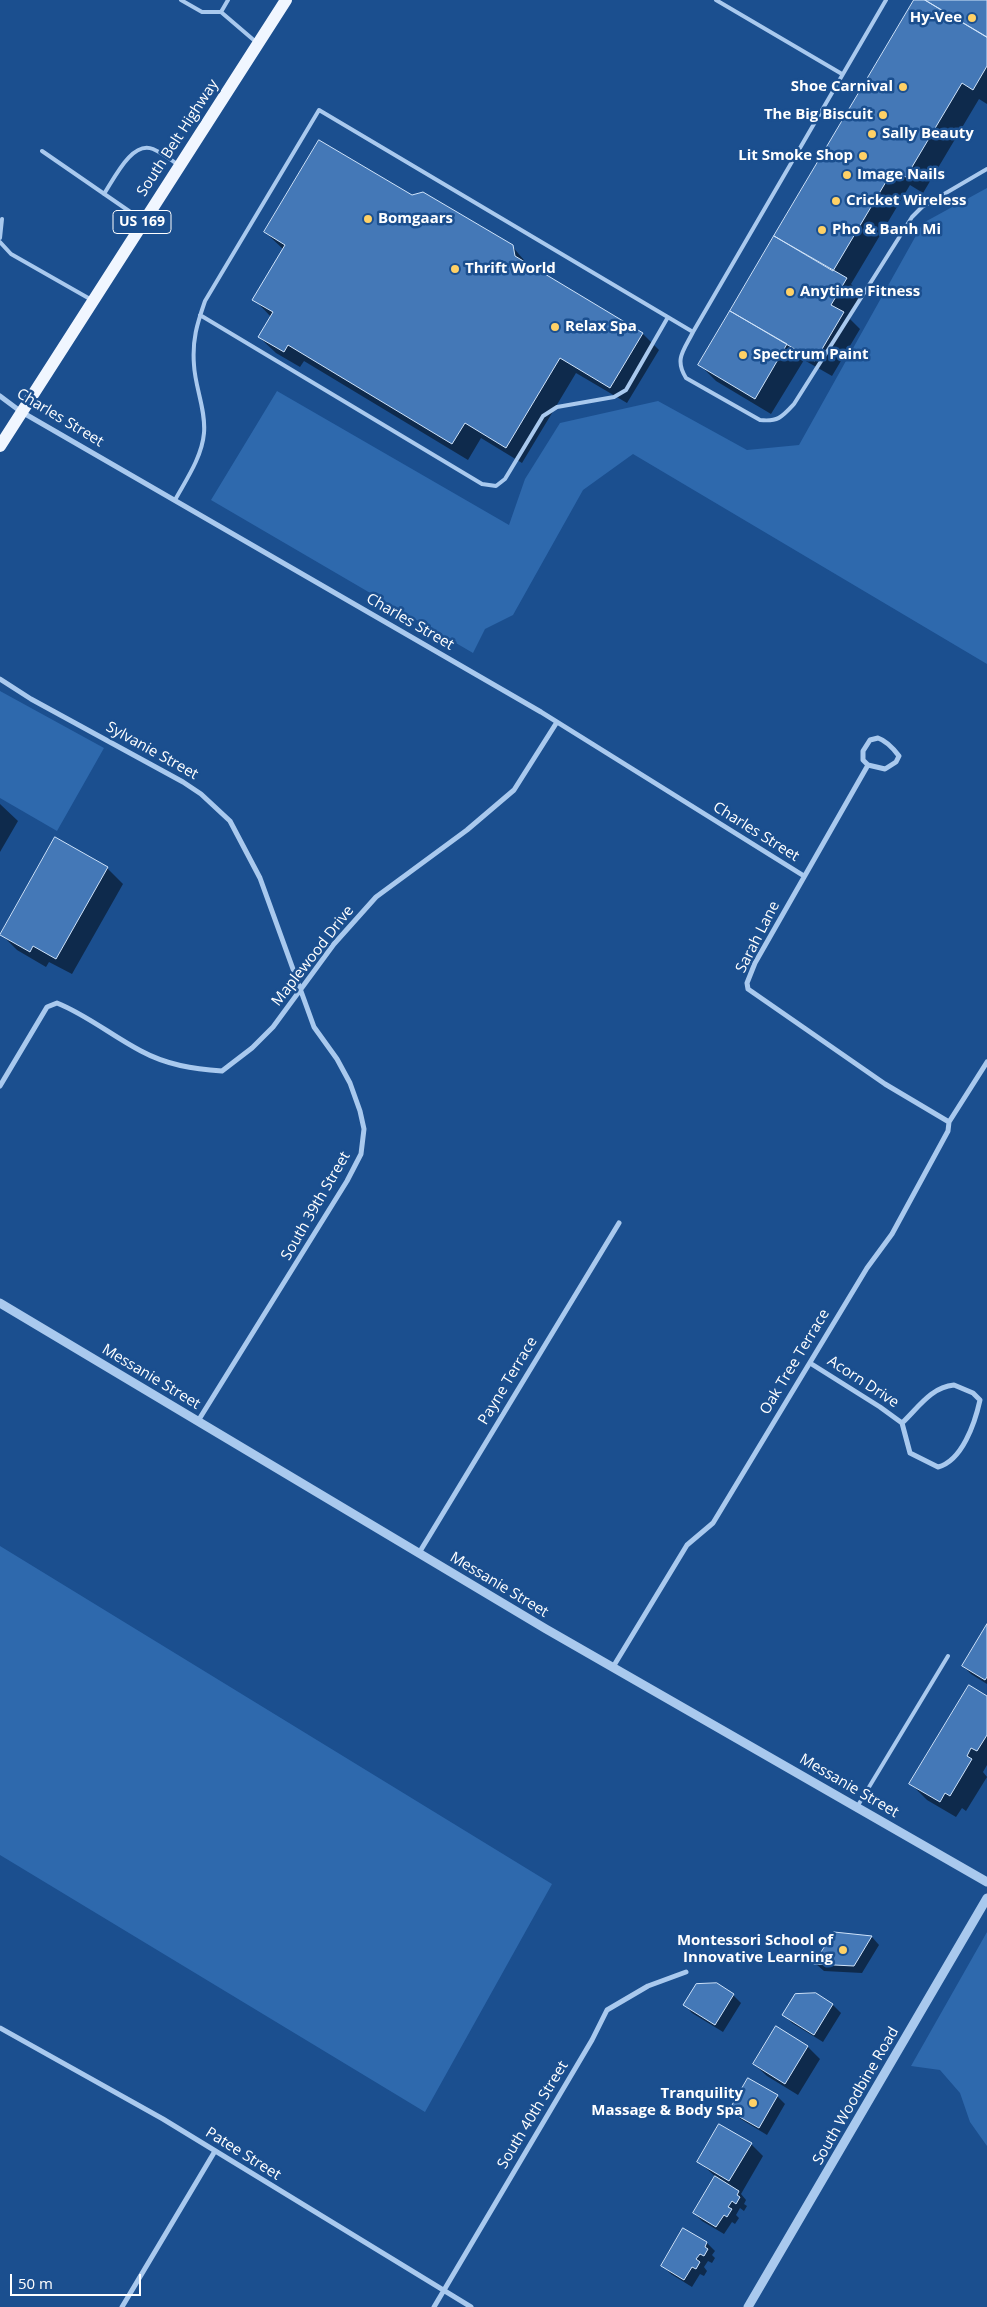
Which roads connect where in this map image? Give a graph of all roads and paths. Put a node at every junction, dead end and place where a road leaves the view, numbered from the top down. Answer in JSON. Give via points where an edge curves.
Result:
{"nodes":[{"id":1,"x":182,"y":0,"type":"edge"},
{"id":2,"x":228,"y":0,"type":"edge"},
{"id":3,"x":286,"y":0,"type":"edge"},
{"id":4,"x":716,"y":0,"type":"edge"},
{"id":5,"x":886,"y":0,"type":"edge"},
{"id":6,"x":221,"y":12,"type":"junction"},
{"id":7,"x":258,"y":44,"type":"junction"},
{"id":8,"x":842,"y":74,"type":"junction"},
{"id":9,"x":42,"y":151,"type":"dead end"},
{"id":10,"x":179,"y":166,"type":"junction"},
{"id":11,"x":987,"y":169,"type":"edge"},
{"id":12,"x":104,"y":194,"type":"junction"},
{"id":13,"x":2,"y":219,"type":"dead end"},
{"id":14,"x":143,"y":221,"type":"junction"},
{"id":15,"x":0,"y":238,"type":"edge"},
{"id":16,"x":0,"y":242,"type":"edge"},
{"id":17,"x":92,"y":300,"type":"junction"},
{"id":18,"x":200,"y":315,"type":"junction"},
{"id":19,"x":668,"y":318,"type":"junction"},
{"id":20,"x":693,"y":332,"type":"junction"},
{"id":21,"x":0,"y":396,"type":"edge"},
{"id":22,"x":20,"y":412,"type":"junction"},
{"id":23,"x":0,"y":446,"type":"edge"},
{"id":24,"x":175,"y":500,"type":"junction"},
{"id":25,"x":0,"y":679,"type":"edge"},
{"id":26,"x":557,"y":722,"type":"junction"},
{"id":27,"x":868,"y":765,"type":"junction"},
{"id":28,"x":804,"y":876,"type":"junction"},
{"id":29,"x":301,"y":990,"type":"junction"},
{"id":30,"x":987,"y":1062,"type":"edge"},
{"id":31,"x":0,"y":1086,"type":"edge"},
{"id":32,"x":949,"y":1122,"type":"junction"},
{"id":33,"x":618,"y":1223,"type":"dead end"},
{"id":34,"x":0,"y":1303,"type":"edge"},
{"id":35,"x":810,"y":1363,"type":"junction"},
{"id":36,"x":198,"y":1421,"type":"junction"},
{"id":37,"x":902,"y":1423,"type":"junction"},
{"id":38,"x":419,"y":1553,"type":"junction"},
{"id":39,"x":948,"y":1656,"type":"dead end"},
{"id":40,"x":614,"y":1668,"type":"junction"},
{"id":41,"x":857,"y":1807,"type":"junction"},
{"id":42,"x":987,"y":1882,"type":"edge"},
{"id":43,"x":987,"y":1898,"type":"edge"},
{"id":44,"x":686,"y":1972,"type":"dead end"},
{"id":45,"x":0,"y":2028,"type":"edge"},
{"id":46,"x":215,"y":2151,"type":"junction"},
{"id":47,"x":442,"y":2291,"type":"junction"},
{"id":48,"x":122,"y":2307,"type":"edge"},
{"id":49,"x":434,"y":2307,"type":"edge"},
{"id":50,"x":471,"y":2307,"type":"edge"},
{"id":51,"x":748,"y":2307,"type":"edge"}],
"edges":[{"from":1,"to":6,"type":"lane","via":[[202,12]]},
{"from":2,"to":6,"type":"lane"},
{"from":3,"to":7,"type":"main road","name":"South Belt Highway","number":"US 169"},
{"from":4,"to":8,"type":"lane"},
{"from":5,"to":8,"type":"lane"},
{"from":6,"to":7,"type":"lane"},
{"from":7,"to":10,"type":"main road","name":"South Belt Highway","number":"US 169"},
{"from":8,"to":20,"type":"lane"},
{"from":9,"to":12,"type":"lane"},
{"from":10,"to":12,"type":"lane","via":[[152,148],[142,148],[133,152]]},
{"from":10,"to":14,"type":"main road","name":"South Belt Highway","number":"US 169"},
{"from":11,"to":20,"type":"lane","via":[[922,207],[912,217],[794,404],[783,415],[772,421],[760,420],[686,378],[680,369],[680,358]]},
{"from":12,"to":14,"type":"lane"},
{"from":13,"to":15,"type":"lane"},
{"from":14,"to":17,"type":"main road","name":"South Belt Highway","number":"US 169"},
{"from":16,"to":17,"type":"lane","via":[[11,254]]},
{"from":17,"to":22,"type":"main road","name":"South Belt Highway","number":"US 169"},
{"from":18,"to":19,"type":"lane","via":[[482,484],[496,486],[506,479],[544,416],[557,407],[614,397],[626,390]]},
{"from":18,"to":19,"type":"lane","via":[[205,301],[318,110]]},
{"from":18,"to":24,"type":"lane","via":[[194,330],[194,366],[204,433],[191,472]]},
{"from":19,"to":20,"type":"lane"},
{"from":21,"to":22,"type":"street","name":"Charles Street"},
{"from":22,"to":23,"type":"main road","name":"South Belt Highway","number":"US 169"},
{"from":22,"to":24,"type":"street","name":"Charles Street"},
{"from":24,"to":26,"type":"street","name":"Charles Street"},
{"from":25,"to":29,"type":"street","name":"Sylvanie Street","via":[[183,782],[230,820],[260,878]]},
{"from":26,"to":28,"type":"street","name":"Charles Street"},
{"from":26,"to":29,"type":"street","name":"Maplewood Drive","via":[[514,790],[467,830],[376,897],[334,944]]},
{"from":27,"to":27,"type":"street","via":[[886,769],[896,762],[898,756],[893,748],[878,738],[870,740],[863,760]]},
{"from":27,"to":28,"type":"street","name":"Sarah Lane"},
{"from":28,"to":32,"type":"street","name":"Sarah Lane","via":[[755,963],[748,990],[885,1084]]},
{"from":29,"to":31,"type":"street","name":"Maplewood Drive","via":[[273,1027],[222,1071],[188,1068],[142,1052],[72,1009],[57,1004],[47,1007]]},
{"from":29,"to":36,"type":"street","name":"South 39th Street","via":[[314,1027],[350,1083],[364,1129],[361,1154],[332,1209]]},
{"from":30,"to":32,"type":"street","name":"Oak Tree Terrace"},
{"from":32,"to":35,"type":"street","name":"Oak Tree Terrace","via":[[948,1131],[892,1234],[867,1268]]},
{"from":33,"to":38,"type":"street","name":"Payne Terrace"},
{"from":34,"to":36,"type":"street","name":"Messanie Street"},
{"from":35,"to":37,"type":"street","name":"Acorn Drive"},
{"from":35,"to":40,"type":"street","name":"Oak Tree Terrace","via":[[713,1523],[687,1545]]},
{"from":36,"to":38,"type":"street","name":"Messanie Street"},
{"from":37,"to":37,"type":"street","name":"Acorn Drive","via":[[910,1453],[938,1468],[948,1465],[975,1421],[980,1400],[973,1392],[944,1386],[932,1392]]},
{"from":38,"to":40,"type":"street","name":"Messanie Street"},
{"from":39,"to":41,"type":"lane"},
{"from":40,"to":41,"type":"street","name":"Messanie Street"},
{"from":41,"to":42,"type":"street","name":"Messanie Street"},
{"from":43,"to":51,"type":"street","name":"South Woodbine Road"},
{"from":44,"to":47,"type":"street","name":"South 40th Street","via":[[648,1986],[607,2010]]},
{"from":45,"to":46,"type":"street","name":"Patee Street"},
{"from":46,"to":47,"type":"street","name":"Patee Street"},
{"from":46,"to":48,"type":"street"},
{"from":47,"to":49,"type":"street","name":"South 40th Street"},
{"from":47,"to":50,"type":"street","name":"Patee Street"}]}
